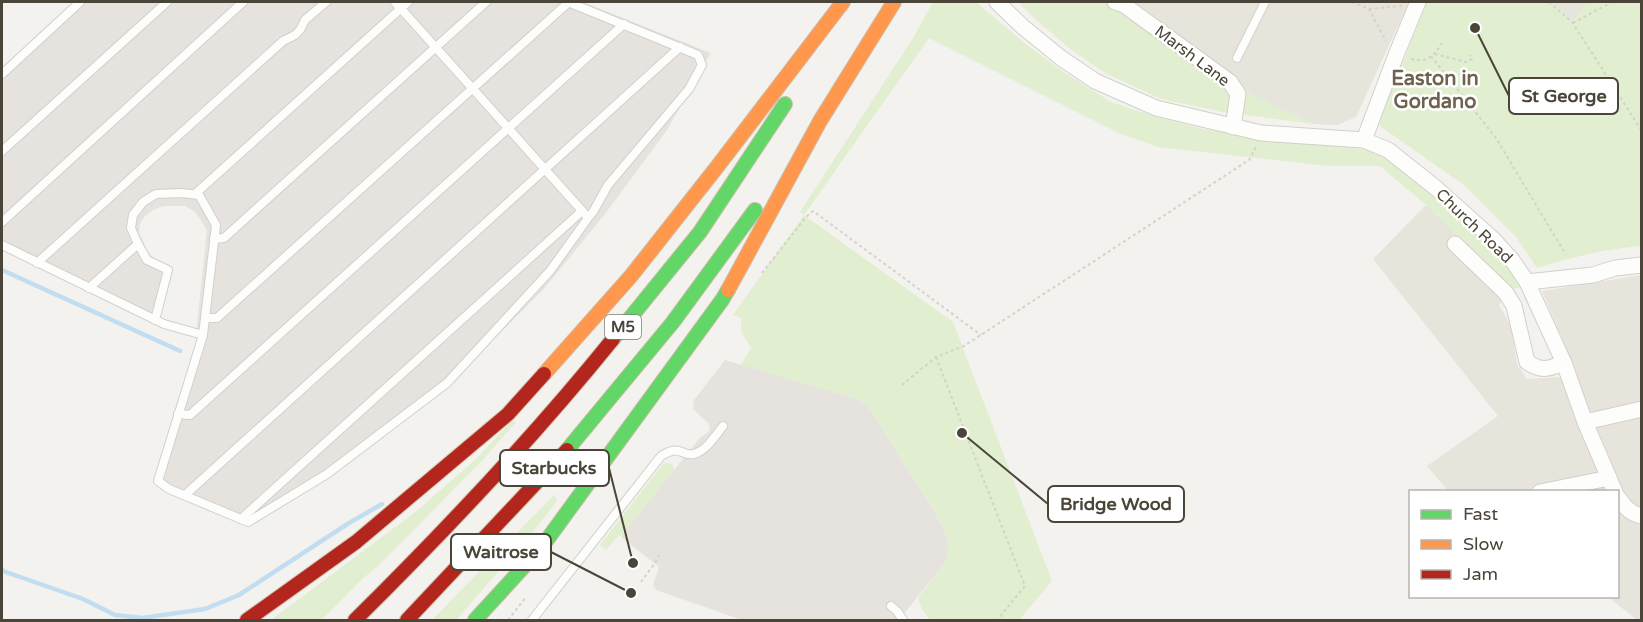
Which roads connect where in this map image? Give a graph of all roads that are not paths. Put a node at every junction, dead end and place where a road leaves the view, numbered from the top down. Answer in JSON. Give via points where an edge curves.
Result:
{"nodes":[{"id":1,"x":80,"y":2,"type":"edge"},
{"id":2,"x":167,"y":2,"type":"edge"},
{"id":3,"x":243,"y":2,"type":"edge"},
{"id":4,"x":326,"y":2,"type":"edge"},
{"id":5,"x":408,"y":2,"type":"edge"},
{"id":6,"x":486,"y":2,"type":"edge"},
{"id":7,"x":569,"y":2,"type":"edge"},
{"id":8,"x":843,"y":2,"type":"edge"},
{"id":9,"x":850,"y":2,"type":"edge"},
{"id":10,"x":894,"y":2,"type":"edge"},
{"id":11,"x":997,"y":2,"type":"edge"},
{"id":12,"x":1116,"y":2,"type":"edge"},
{"id":13,"x":1265,"y":2,"type":"edge"},
{"id":14,"x":1417,"y":3,"type":"edge"},
{"id":15,"x":398,"y":5,"type":"edge"},
{"id":16,"x":624,"y":24,"type":"junction"},
{"id":17,"x":435,"y":46,"type":"junction"},
{"id":18,"x":680,"y":47,"type":"junction"},
{"id":19,"x":1237,"y":58,"type":"dead end"},
{"id":20,"x":2,"y":74,"type":"edge"},
{"id":21,"x":473,"y":89,"type":"junction"},
{"id":22,"x":820,"y":122,"type":"junction"},
{"id":23,"x":1233,"y":127,"type":"junction"},
{"id":24,"x":508,"y":128,"type":"junction"},
{"id":25,"x":1364,"y":140,"type":"junction"},
{"id":26,"x":2,"y":151,"type":"edge"},
{"id":27,"x":545,"y":169,"type":"junction"},
{"id":28,"x":195,"y":194,"type":"junction"},
{"id":29,"x":582,"y":210,"type":"junction"},
{"id":30,"x":588,"y":218,"type":"junction"},
{"id":31,"x":2,"y":222,"type":"edge"},
{"id":32,"x":214,"y":239,"type":"junction"},
{"id":33,"x":138,"y":244,"type":"junction"},
{"id":34,"x":2,"y":245,"type":"edge"},
{"id":35,"x":1457,"y":251,"type":"dead end"},
{"id":36,"x":37,"y":263,"type":"junction"},
{"id":37,"x":1641,"y":265,"type":"edge"},
{"id":38,"x":1527,"y":282,"type":"junction"},
{"id":39,"x":89,"y":288,"type":"junction"},
{"id":40,"x":205,"y":318,"type":"junction"},
{"id":41,"x":155,"y":320,"type":"junction"},
{"id":42,"x":203,"y":335,"type":"junction"},
{"id":43,"x":1564,"y":363,"type":"junction"},
{"id":44,"x":1641,"y":409,"type":"edge"},
{"id":45,"x":178,"y":414,"type":"junction"},
{"id":46,"x":1585,"y":422,"type":"junction"},
{"id":47,"x":723,"y":426,"type":"dead end"},
{"id":48,"x":1612,"y":485,"type":"edge"},
{"id":49,"x":1561,"y":490,"type":"edge"},
{"id":50,"x":185,"y":495,"type":"junction"},
{"id":51,"x":1619,"y":500,"type":"edge"},
{"id":52,"x":1641,"y":516,"type":"edge"},
{"id":53,"x":241,"y":519,"type":"junction"},
{"id":54,"x":891,"y":606,"type":"dead end"},
{"id":55,"x":247,"y":621,"type":"edge"},
{"id":56,"x":355,"y":621,"type":"edge"},
{"id":57,"x":407,"y":621,"type":"edge"},
{"id":58,"x":475,"y":621,"type":"edge"},
{"id":59,"x":532,"y":621,"type":"edge"},
{"id":60,"x":903,"y":621,"type":"edge"}],
"edges":[{"from":1,"to":20,"type":"lane"},
{"from":2,"to":26,"type":"lane"},
{"from":3,"to":31,"type":"lane"},
{"from":4,"to":36,"type":"lane","via":[[295,35],[283,41]]},
{"from":5,"to":15,"type":"lane"},
{"from":6,"to":17,"type":"lane"},
{"from":7,"to":16,"type":"lane"},
{"from":7,"to":21,"type":"lane"},
{"from":8,"to":55,"type":"highway","number":"M5","via":[[631,276],[508,414],[356,542]]},
{"from":9,"to":56,"type":"highway","number":"M5","via":[[700,232],[577,384],[498,473]]},
{"from":10,"to":22,"type":"highway","number":"M5"},
{"from":11,"to":23,"type":"street","via":[[1046,46],[1095,81],[1156,108]]},
{"from":12,"to":23,"type":"street","name":"Marsh Lane","via":[[1230,82],[1238,94]]},
{"from":13,"to":19,"type":"lane"},
{"from":14,"to":25,"type":"street"},
{"from":15,"to":17,"type":"lane"},
{"from":15,"to":28,"type":"lane"},
{"from":16,"to":18,"type":"lane"},
{"from":16,"to":24,"type":"lane"},
{"from":17,"to":21,"type":"lane"},
{"from":17,"to":32,"type":"lane","via":[[224,238]]},
{"from":18,"to":27,"type":"lane"},
{"from":18,"to":30,"type":"lane","via":[[698,55],[702,65],[689,89],[608,185]]},
{"from":21,"to":24,"type":"lane"},
{"from":21,"to":40,"type":"lane","via":[[217,318]]},
{"from":22,"to":57,"type":"highway","number":"M5","via":[[673,322],[587,426]]},
{"from":22,"to":58,"type":"highway","number":"M5","via":[[722,300],[541,548]]},
{"from":23,"to":25,"type":"street","via":[[1261,133]]},
{"from":24,"to":27,"type":"lane"},
{"from":24,"to":45,"type":"lane","via":[[190,415]]},
{"from":25,"to":38,"type":"street","name":"Church Road","via":[[1388,150],[1436,188],[1493,239]]},
{"from":27,"to":29,"type":"lane"},
{"from":27,"to":50,"type":"lane"},
{"from":28,"to":32,"type":"lane","via":[[216,225]]},
{"from":28,"to":33,"type":"lane","via":[[156,194],[143,202],[133,215],[131,228]]},
{"from":29,"to":30,"type":"lane"},
{"from":29,"to":53,"type":"lane"},
{"from":30,"to":53,"type":"lane","via":[[550,270],[447,383],[327,474],[248,522]]},
{"from":32,"to":40,"type":"lane"},
{"from":33,"to":39,"type":"lane"},
{"from":33,"to":41,"type":"lane","via":[[147,260],[168,270]]},
{"from":34,"to":36,"type":"lane"},
{"from":35,"to":43,"type":"street","via":[[1506,293],[1514,306],[1527,362],[1537,369]]},
{"from":36,"to":39,"type":"lane"},
{"from":37,"to":38,"type":"street"},
{"from":38,"to":43,"type":"street","name":"Church Road"},
{"from":39,"to":41,"type":"lane"},
{"from":40,"to":42,"type":"lane"},
{"from":41,"to":42,"type":"lane"},
{"from":42,"to":45,"type":"lane"},
{"from":43,"to":46,"type":"street","name":"Church Road"},
{"from":44,"to":46,"type":"street"},
{"from":45,"to":50,"type":"lane","via":[[158,481]]},
{"from":46,"to":48,"type":"street","name":"Church Road"},
{"from":47,"to":59,"type":"lane","via":[[695,454],[669,450],[661,456]]},
{"from":48,"to":49,"type":"street","name":"Church Road"},
{"from":50,"to":53,"type":"lane"},
{"from":51,"to":52,"type":"street","via":[[1626,509]]},
{"from":54,"to":60,"type":"lane"}]}
